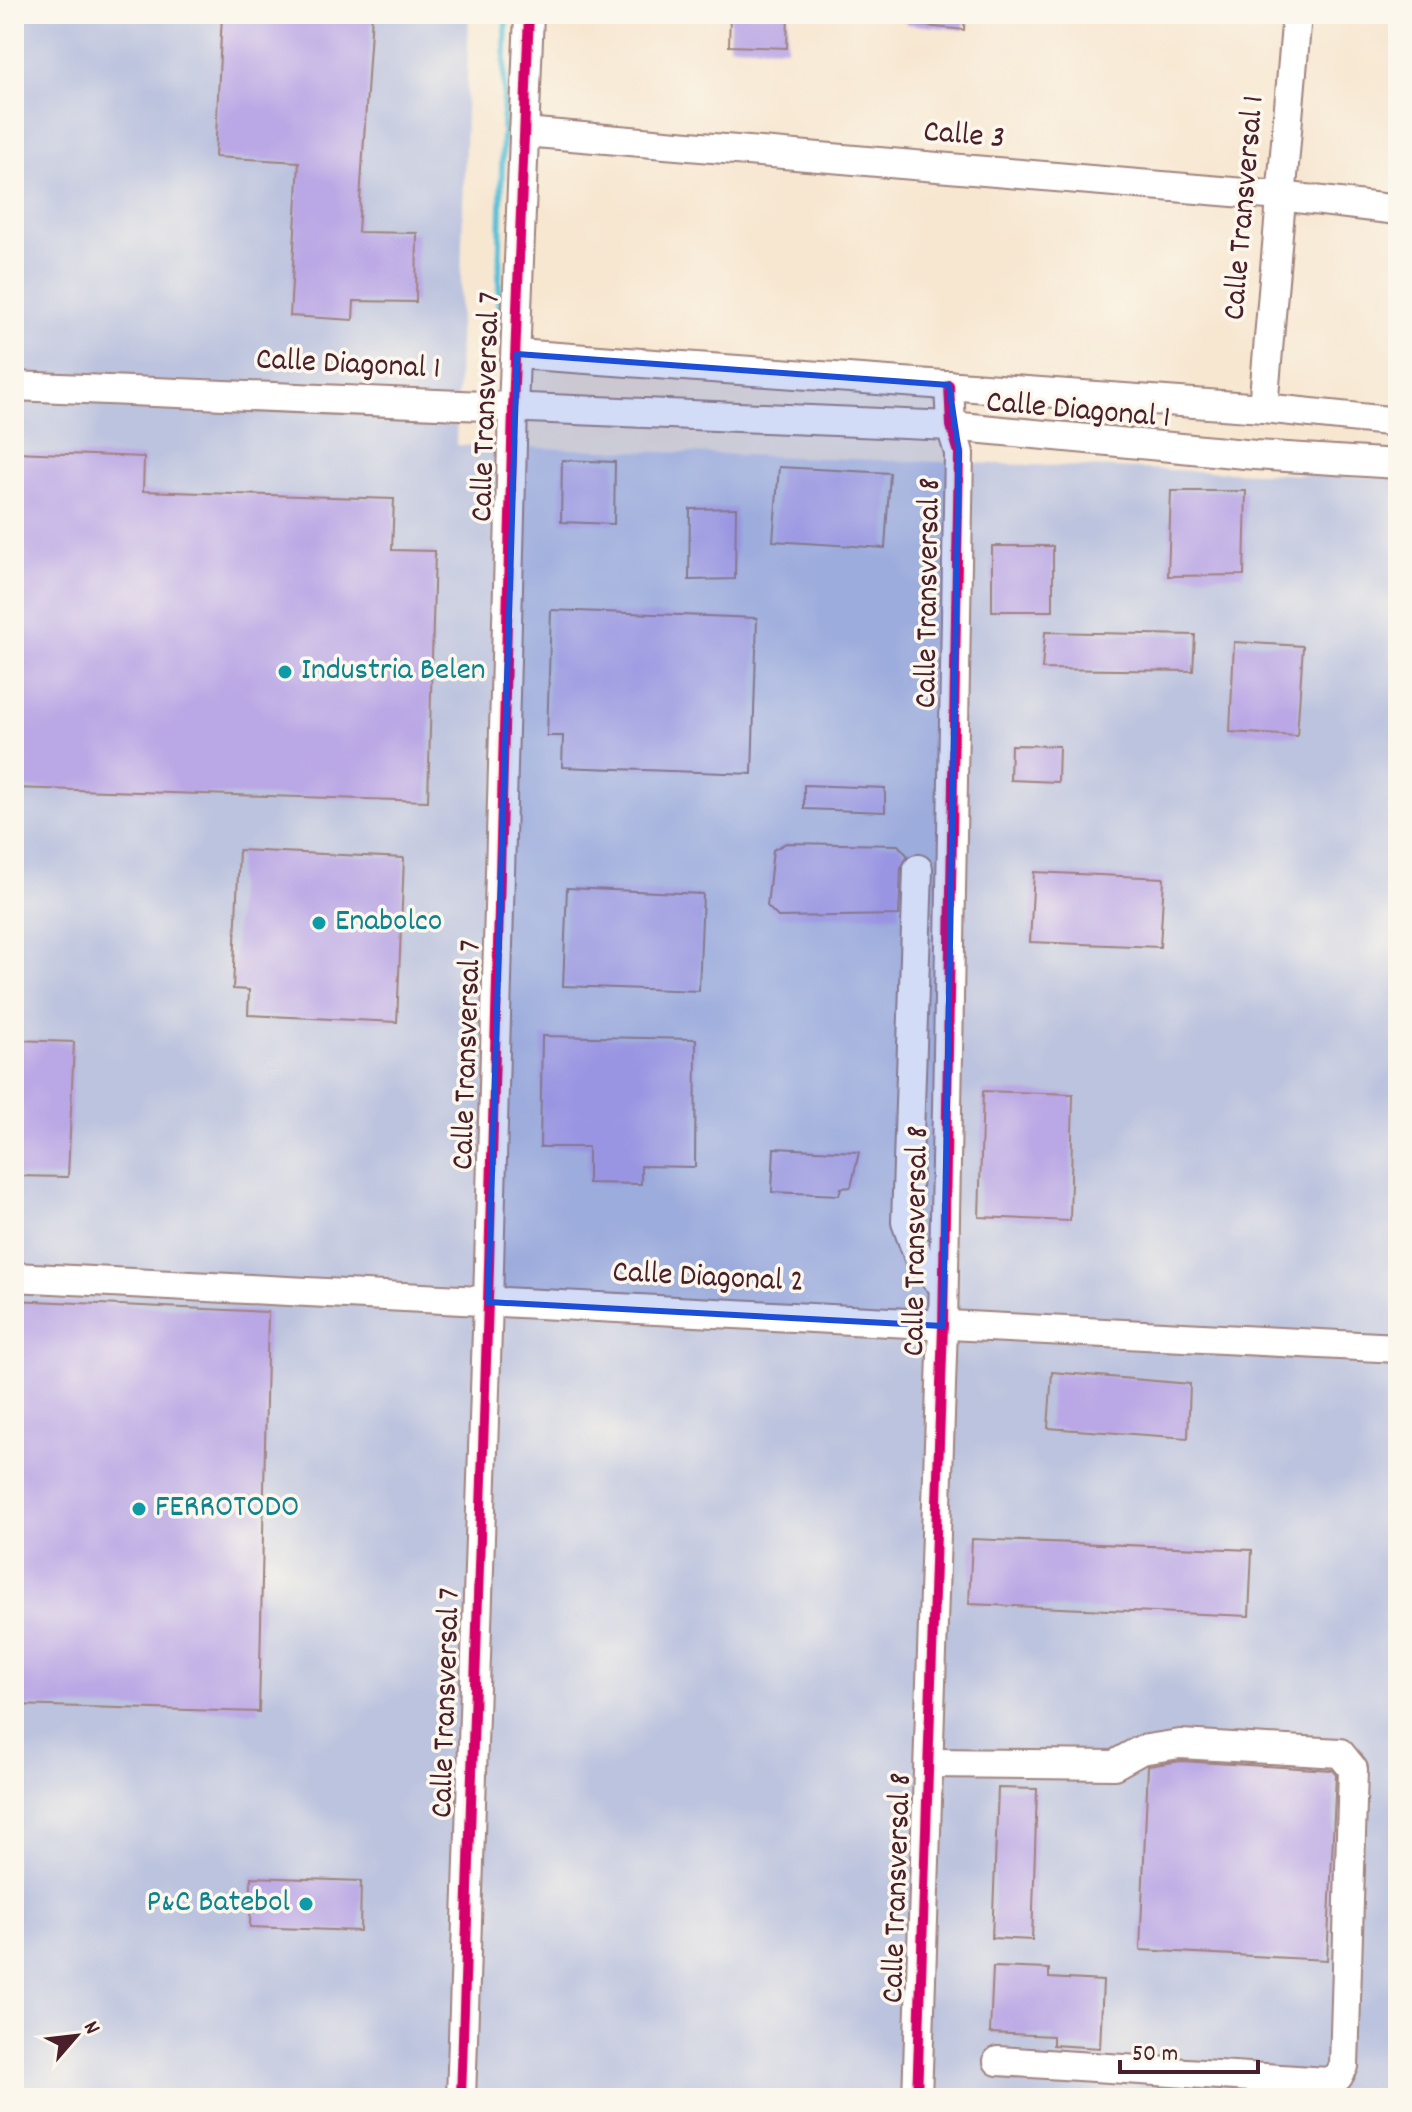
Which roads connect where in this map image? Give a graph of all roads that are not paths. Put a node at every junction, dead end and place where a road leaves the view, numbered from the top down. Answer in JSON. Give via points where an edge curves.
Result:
{"nodes":[{"id":1,"x":529,"y":14,"type":"edge"},
{"id":2,"x":1297,"y":14,"type":"edge"},
{"id":3,"x":524,"y":132,"type":"junction"},
{"id":4,"x":1280,"y":196,"type":"junction"},
{"id":5,"x":1398,"y":210,"type":"edge"},
{"id":6,"x":517,"y":354,"type":"junction"},
{"id":7,"x":949,"y":385,"type":"junction"},
{"id":8,"x":14,"y":386,"type":"edge"},
{"id":9,"x":513,"y":408,"type":"junction"},
{"id":10,"x":1263,"y":408,"type":"junction"},
{"id":11,"x":1398,"y":422,"type":"edge"},
{"id":12,"x":951,"y":426,"type":"junction"},
{"id":13,"x":1398,"y":464,"type":"edge"},
{"id":14,"x":918,"y":869,"type":"dead end"},
{"id":15,"x":14,"y":1277,"type":"edge"},
{"id":16,"x":943,"y":1285,"type":"junction"},
{"id":17,"x":488,"y":1302,"type":"junction"},
{"id":18,"x":943,"y":1326,"type":"junction"},
{"id":19,"x":1398,"y":1348,"type":"edge"},
{"id":20,"x":929,"y":1763,"type":"junction"},
{"id":21,"x":998,"y":2061,"type":"dead end"},
{"id":22,"x":461,"y":2098,"type":"edge"},
{"id":23,"x":917,"y":2098,"type":"edge"}],
"edges":[{"from":1,"to":3,"type":"street","name":"Calle Transversal 7"},
{"from":2,"to":4,"type":"street","name":"Calle Transversal 1"},
{"from":3,"to":4,"type":"street","name":"Calle 3"},
{"from":3,"to":6,"type":"street","name":"Calle Transversal 7"},
{"from":4,"to":5,"type":"street","name":"Calle 3"},
{"from":4,"to":10,"type":"street","name":"Calle Transversal 1"},
{"from":6,"to":7,"type":"street","name":"Calle Diagonal 1"},
{"from":6,"to":9,"type":"street","name":"Calle Transversal 7"},
{"from":7,"to":10,"type":"street","name":"Calle Diagonal 1"},
{"from":7,"to":12,"type":"street","name":"Calle Transversal 8"},
{"from":8,"to":9,"type":"street","name":"Calle Diagonal 1"},
{"from":9,"to":12,"type":"street","name":"Calle Diagonal 1"},
{"from":9,"to":17,"type":"street","name":"Calle Transversal 7"},
{"from":10,"to":11,"type":"street","name":"Calle Diagonal 1"},
{"from":12,"to":13,"type":"street","name":"Calle Diagonal 1"},
{"from":12,"to":16,"type":"street","name":"Calle Transversal 8","via":[[959,453]]},
{"from":14,"to":16,"type":"street","via":[[906,1222],[921,1264]]},
{"from":15,"to":17,"type":"street","name":"Calle Diagonal 2"},
{"from":16,"to":18,"type":"street","name":"Calle Transversal 8"},
{"from":17,"to":18,"type":"street","name":"Calle Diagonal 2"},
{"from":17,"to":22,"type":"street","name":"Calle Transversal 7"},
{"from":18,"to":19,"type":"street","name":"Calle Diagonal 2"},
{"from":18,"to":20,"type":"street","name":"Calle Transversal 8"},
{"from":20,"to":21,"type":"street","via":[[1114,1765],[1141,1750],[1180,1744],[1340,1753],[1353,1769],[1344,2066],[1338,2077],[1328,2082]]},
{"from":20,"to":23,"type":"street","name":"Calle Transversal 8"}]}
